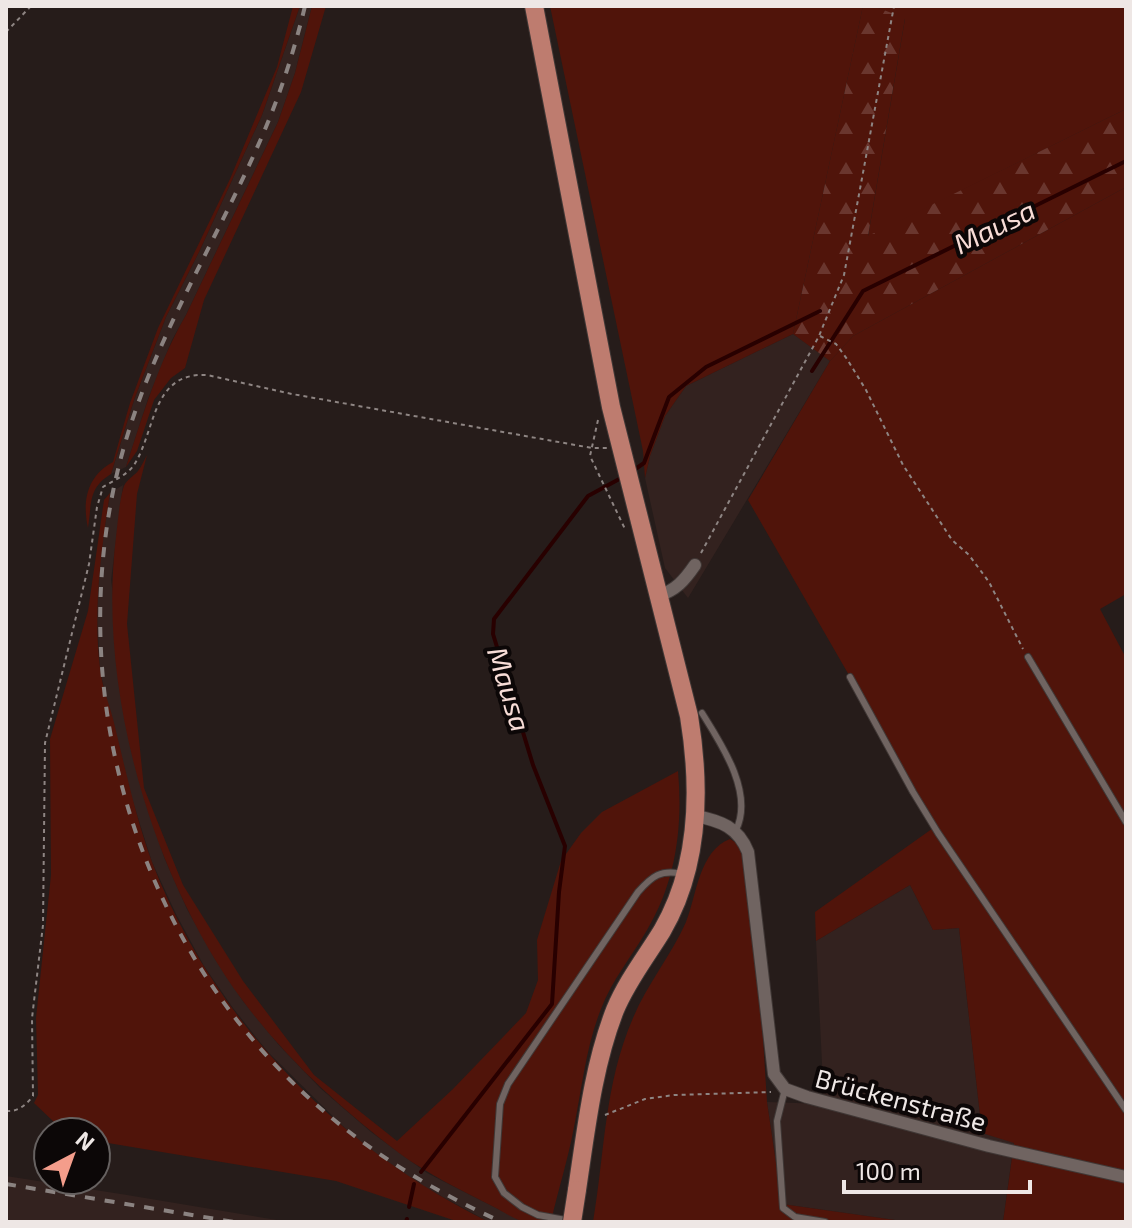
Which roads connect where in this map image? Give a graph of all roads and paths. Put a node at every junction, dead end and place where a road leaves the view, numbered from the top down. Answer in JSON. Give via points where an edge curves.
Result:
{"nodes":[{"id":1,"x":31,"y":6,"type":"edge"},
{"id":2,"x":534,"y":6,"type":"edge"},
{"id":3,"x":894,"y":6,"type":"edge"},
{"id":4,"x":6,"y":32,"type":"edge"},
{"id":5,"x":819,"y":336,"type":"junction"},
{"id":6,"x":620,"y":446,"type":"junction"},
{"id":7,"x":592,"y":460,"type":"dead end"},
{"id":8,"x":611,"y":503,"type":"dead end"},
{"id":9,"x":695,"y":565,"type":"joint"},
{"id":10,"x":658,"y":596,"type":"junction"},
{"id":11,"x":1028,"y":657,"type":"joint"},
{"id":12,"x":850,"y":677,"type":"dead end"},
{"id":13,"x":702,"y":713,"type":"dead end"},
{"id":14,"x":696,"y":816,"type":"junction"},
{"id":15,"x":1126,"y":822,"type":"edge"},
{"id":16,"x":736,"y":830,"type":"junction"},
{"id":17,"x":685,"y":874,"type":"junction"},
{"id":18,"x":785,"y":1089,"type":"junction"},
{"id":19,"x":1126,"y":1110,"type":"edge"},
{"id":20,"x":6,"y":1111,"type":"edge"},
{"id":21,"x":589,"y":1122,"type":"junction"},
{"id":22,"x":1126,"y":1177,"type":"edge"},
{"id":23,"x":573,"y":1222,"type":"edge"},
{"id":24,"x":825,"y":1222,"type":"edge"}],
"edges":[{"from":1,"to":4,"type":"path"},
{"from":2,"to":6,"type":"main road"},
{"from":3,"to":5,"type":"path","via":[[844,275]]},
{"from":5,"to":9,"type":"path"},
{"from":5,"to":11,"type":"path","via":[[836,344],[866,390],[903,465],[952,540],[989,582]]},
{"from":6,"to":10,"type":"main road"},
{"from":6,"to":20,"type":"path","via":[[576,445],[207,375],[175,383],[160,398],[132,468],[103,487],[45,743],[43,925],[32,1018],[33,1096],[26,1106]]},
{"from":7,"to":8,"type":"path"},
{"from":9,"to":10,"type":"street","via":[[673,591]]},
{"from":10,"to":14,"type":"main road","via":[[694,745]]},
{"from":11,"to":15,"type":"lane"},
{"from":12,"to":19,"type":"lane","via":[[938,833]]},
{"from":13,"to":16,"type":"lane","name":"Brückenstraße","via":[[738,787],[742,817]]},
{"from":14,"to":16,"type":"street"},
{"from":14,"to":17,"type":"main road"},
{"from":16,"to":18,"type":"street","name":"Brückenstraße","via":[[749,862],[774,1074]]},
{"from":17,"to":21,"type":"main road","via":[[676,902],[616,1008]]},
{"from":17,"to":23,"type":"lane","via":[[657,873],[638,892],[500,1104],[495,1177],[504,1193],[538,1215]]},
{"from":18,"to":21,"type":"path","via":[[645,1099]]},
{"from":18,"to":22,"type":"street","name":"Brückenstraße","via":[[989,1146]]},
{"from":18,"to":24,"type":"lane","via":[[777,1121],[783,1208],[795,1217]]},
{"from":21,"to":23,"type":"main road","bridge":true}]}
